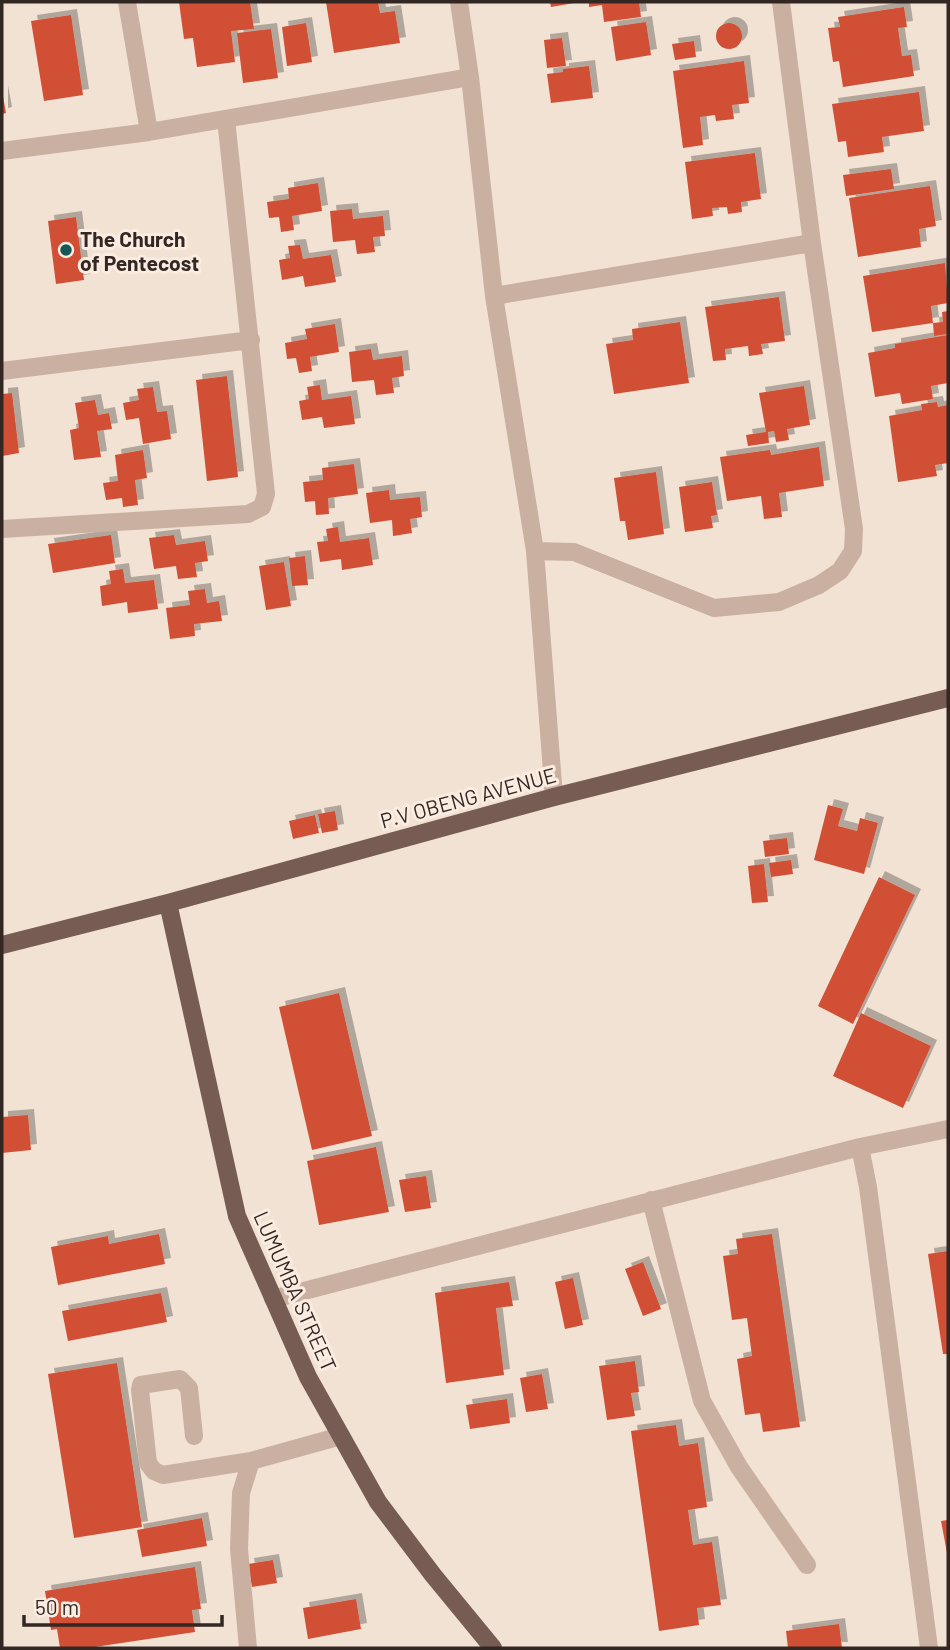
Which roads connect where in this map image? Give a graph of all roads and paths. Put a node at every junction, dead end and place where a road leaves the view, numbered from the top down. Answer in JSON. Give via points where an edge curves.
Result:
{"nodes":[{"id":1,"x":127,"y":2,"type":"edge"},
{"id":2,"x":459,"y":2,"type":"edge"},
{"id":3,"x":781,"y":2,"type":"edge"},
{"id":4,"x":470,"y":77,"type":"junction"},
{"id":5,"x":226,"y":119,"type":"junction"},
{"id":6,"x":149,"y":132,"type":"junction"},
{"id":7,"x":2,"y":150,"type":"edge"},
{"id":8,"x":811,"y":243,"type":"junction"},
{"id":9,"x":494,"y":296,"type":"junction"},
{"id":10,"x":251,"y":340,"type":"junction"},
{"id":11,"x":2,"y":371,"type":"edge"},
{"id":12,"x":2,"y":528,"type":"edge"},
{"id":13,"x":535,"y":551,"type":"junction"},
{"id":14,"x":948,"y":698,"type":"edge"},
{"id":15,"x":554,"y":797,"type":"junction"},
{"id":16,"x":168,"y":903,"type":"junction"},
{"id":17,"x":2,"y":945,"type":"edge"},
{"id":18,"x":948,"y":1129,"type":"edge"},
{"id":19,"x":860,"y":1147,"type":"junction"},
{"id":20,"x":650,"y":1200,"type":"junction"},
{"id":21,"x":273,"y":1299,"type":"junction"},
{"id":22,"x":194,"y":1436,"type":"dead end"},
{"id":23,"x":341,"y":1436,"type":"junction"},
{"id":24,"x":251,"y":1461,"type":"junction"},
{"id":25,"x":807,"y":1565,"type":"dead end"},
{"id":26,"x":248,"y":1648,"type":"edge"},
{"id":27,"x":493,"y":1648,"type":"edge"},
{"id":28,"x":929,"y":1648,"type":"edge"}],
"edges":[{"from":1,"to":6,"type":"street"},
{"from":2,"to":4,"type":"street"},
{"from":3,"to":8,"type":"street"},
{"from":4,"to":5,"type":"street"},
{"from":4,"to":9,"type":"street"},
{"from":5,"to":6,"type":"street"},
{"from":5,"to":10,"type":"street"},
{"from":6,"to":7,"type":"street"},
{"from":8,"to":9,"type":"street"},
{"from":8,"to":13,"type":"street","via":[[854,529],[853,551],[840,571],[779,602],[714,608],[574,552]]},
{"from":9,"to":13,"type":"street"},
{"from":10,"to":11,"type":"street"},
{"from":10,"to":12,"type":"street","via":[[266,494],[262,507],[248,514]]},
{"from":13,"to":15,"type":"street"},
{"from":14,"to":15,"type":"main road","name":"P.V OBENG AVENUE"},
{"from":15,"to":16,"type":"main road","name":"P.V OBENG AVENUE"},
{"from":16,"to":17,"type":"main road","name":"P.V OBENG AVENUE"},
{"from":16,"to":21,"type":"main road","name":"LUMUMBA STREET","via":[[237,1216]]},
{"from":18,"to":19,"type":"street"},
{"from":19,"to":20,"type":"street"},
{"from":19,"to":28,"type":"street"},
{"from":20,"to":21,"type":"street"},
{"from":20,"to":25,"type":"street","via":[[702,1401],[739,1467]]},
{"from":21,"to":23,"type":"main road","name":"LUMUMBA STREET"},
{"from":22,"to":24,"type":"street","via":[[185,1382],[142,1385],[148,1463],[154,1471],[163,1475]]},
{"from":23,"to":24,"type":"street"},
{"from":23,"to":27,"type":"main road","name":"LUMUMBA STREET","via":[[379,1502]]},
{"from":24,"to":26,"type":"street","via":[[241,1493],[239,1549]]}]}
